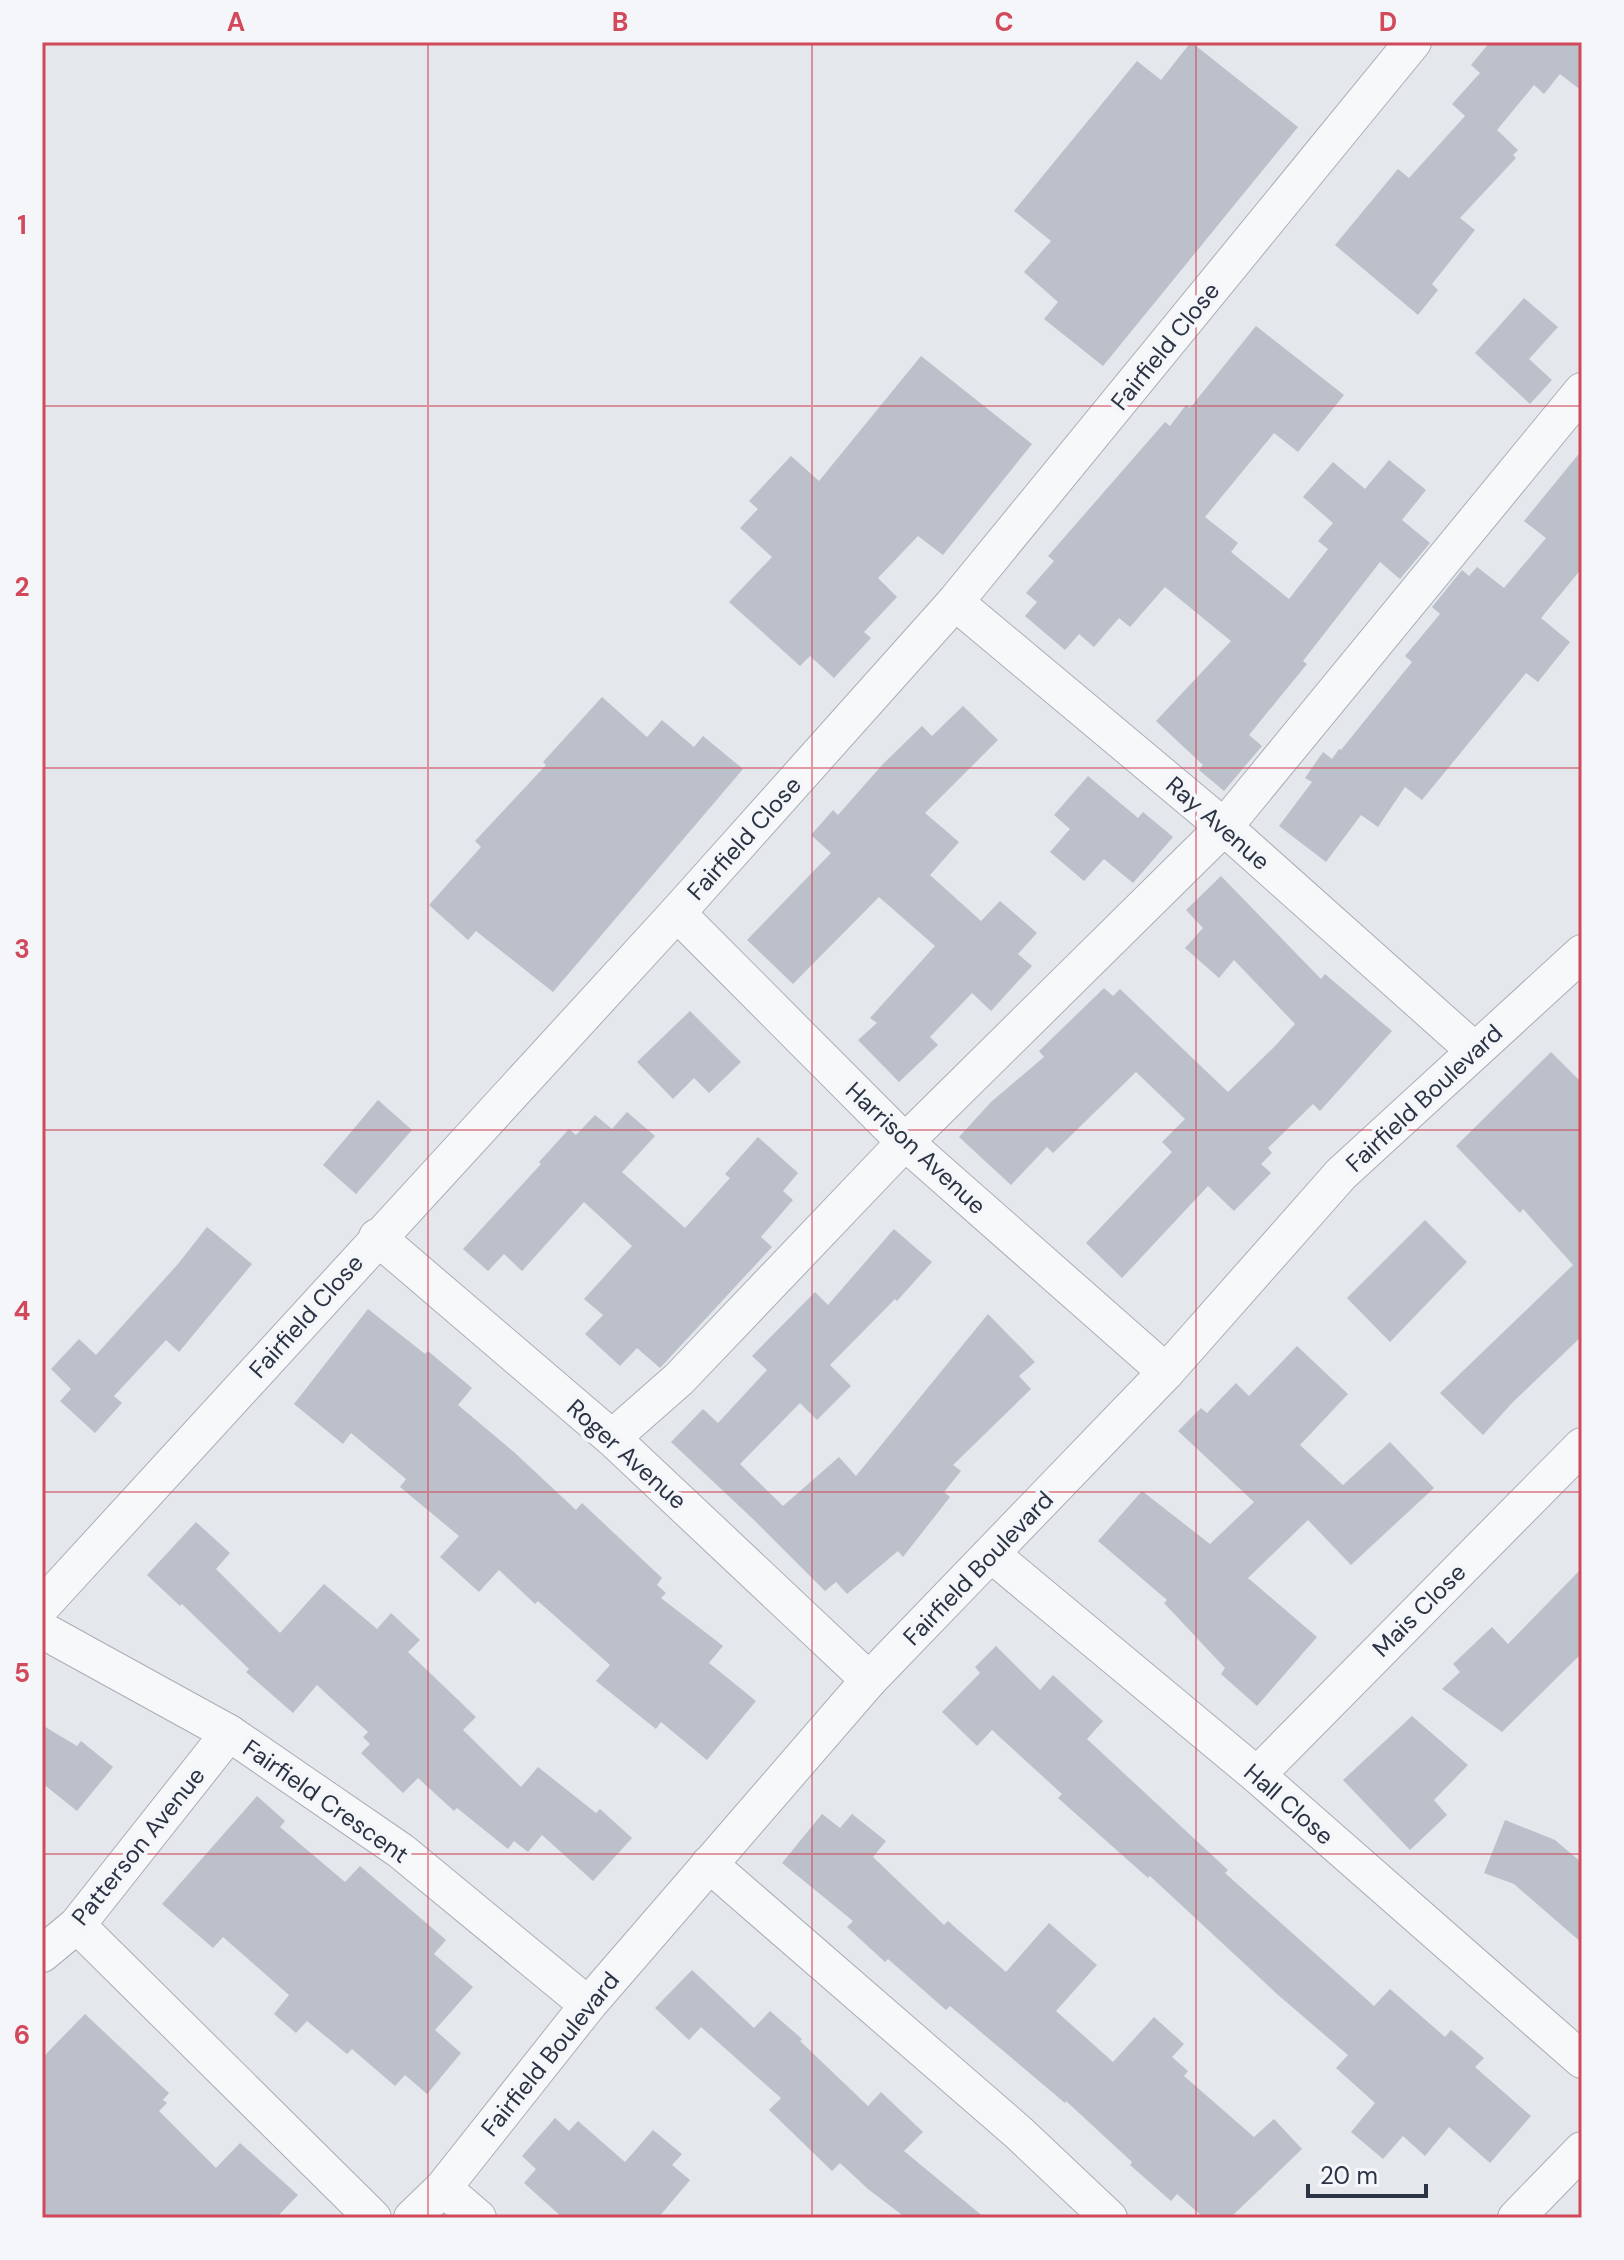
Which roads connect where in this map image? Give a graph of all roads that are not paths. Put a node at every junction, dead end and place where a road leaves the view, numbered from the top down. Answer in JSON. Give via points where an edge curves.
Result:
{"nodes":[{"id":1,"x":1413,"y":42,"type":"edge"},
{"id":2,"x":1582,"y":391,"type":"edge"},
{"id":3,"x":955,"y":602,"type":"junction"},
{"id":4,"x":1224,"y":827,"type":"junction"},
{"id":5,"x":677,"y":913,"type":"junction"},
{"id":6,"x":1582,"y":953,"type":"edge"},
{"id":7,"x":1475,"y":1051,"type":"junction"},
{"id":8,"x":905,"y":1142,"type":"junction"},
{"id":9,"x":377,"y":1237,"type":"junction"},
{"id":10,"x":1166,"y":1372,"type":"junction"},
{"id":11,"x":612,"y":1438,"type":"junction"},
{"id":12,"x":1582,"y":1446,"type":"edge"},
{"id":13,"x":991,"y":1554,"type":"junction"},
{"id":14,"x":42,"y":1606,"type":"edge"},
{"id":15,"x":42,"y":1630,"type":"edge"},
{"id":16,"x":869,"y":1680,"type":"junction"},
{"id":17,"x":229,"y":1733,"type":"junction"},
{"id":18,"x":1257,"y":1775,"type":"junction"},
{"id":19,"x":709,"y":1864,"type":"junction"},
{"id":20,"x":77,"y":1925,"type":"junction"},
{"id":21,"x":42,"y":1954,"type":"edge"},
{"id":22,"x":588,"y":2005,"type":"junction"},
{"id":23,"x":1582,"y":2060,"type":"edge"},
{"id":24,"x":1582,"y":2150,"type":"edge"},
{"id":25,"x":443,"y":2188,"type":"junction"},
{"id":26,"x":373,"y":2218,"type":"edge"},
{"id":27,"x":412,"y":2218,"type":"edge"},
{"id":28,"x":478,"y":2218,"type":"edge"},
{"id":29,"x":1109,"y":2218,"type":"edge"},
{"id":30,"x":1516,"y":2218,"type":"edge"}],
"edges":[{"from":1,"to":3,"type":"street","name":"Fairfield Close"},
{"from":2,"to":4,"type":"street"},
{"from":3,"to":4,"type":"street","name":"Ray Avenue"},
{"from":3,"to":5,"type":"street","name":"Fairfield Close"},
{"from":4,"to":7,"type":"street","name":"Ray Avenue"},
{"from":4,"to":8,"type":"street"},
{"from":5,"to":8,"type":"street","name":"Harrison Avenue"},
{"from":5,"to":9,"type":"street","name":"Fairfield Close"},
{"from":6,"to":7,"type":"street","name":"Fairfield Boulevard"},
{"from":7,"to":10,"type":"street","name":"Fairfield Boulevard","via":[[1341,1174]]},
{"from":8,"to":10,"type":"street","name":"Harrison Avenue"},
{"from":8,"to":11,"type":"street","via":[[679,1379]]},
{"from":9,"to":11,"type":"street","name":"Roger Avenue"},
{"from":9,"to":14,"type":"street","name":"Fairfield Close"},
{"from":10,"to":13,"type":"street","name":"Fairfield Boulevard"},
{"from":11,"to":16,"type":"street","name":"Roger Avenue"},
{"from":12,"to":18,"type":"street","name":"Mais Close"},
{"from":13,"to":16,"type":"street","name":"Fairfield Boulevard"},
{"from":13,"to":18,"type":"street","name":"Hall Close"},
{"from":15,"to":17,"type":"street","name":"Fairfield Crescent"},
{"from":16,"to":19,"type":"street","name":"Fairfield Boulevard"},
{"from":17,"to":20,"type":"street","name":"Patterson Avenue"},
{"from":17,"to":22,"type":"street","name":"Fairfield Crescent","via":[[401,1851]]},
{"from":18,"to":23,"type":"street","name":"Hall Close"},
{"from":19,"to":22,"type":"street","name":"Fairfield Boulevard"},
{"from":19,"to":29,"type":"street","via":[[1019,2133]]},
{"from":20,"to":21,"type":"street","name":"Patterson Avenue"},
{"from":20,"to":26,"type":"street"},
{"from":22,"to":25,"type":"street","name":"Fairfield Boulevard"},
{"from":24,"to":30,"type":"street"},
{"from":25,"to":27,"type":"street","name":"Fairfield Boulevard"},
{"from":25,"to":28,"type":"street"}]}
